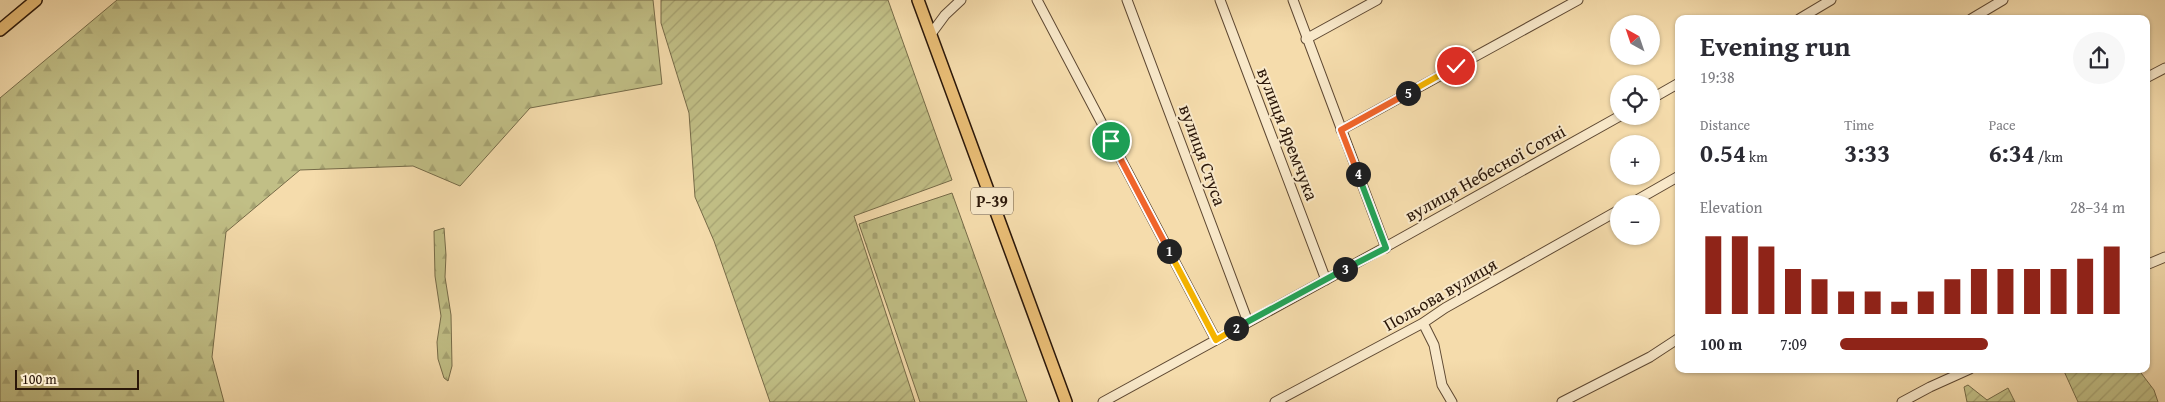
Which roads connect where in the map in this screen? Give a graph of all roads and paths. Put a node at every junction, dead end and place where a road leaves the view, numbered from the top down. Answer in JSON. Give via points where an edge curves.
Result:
{"nodes":[{"id":1,"x":36,"y":0,"type":"edge"},
{"id":2,"x":918,"y":0,"type":"edge"},
{"id":3,"x":961,"y":0,"type":"edge"},
{"id":4,"x":1036,"y":0,"type":"edge"},
{"id":5,"x":1128,"y":0,"type":"edge"},
{"id":6,"x":1220,"y":0,"type":"edge"},
{"id":7,"x":1292,"y":0,"type":"edge"},
{"id":8,"x":1377,"y":0,"type":"edge"},
{"id":9,"x":1578,"y":0,"type":"edge"},
{"id":10,"x":1831,"y":0,"type":"edge"},
{"id":11,"x":2003,"y":0,"type":"edge"},
{"id":12,"x":1806,"y":15,"type":"edge"},
{"id":13,"x":1978,"y":15,"type":"edge"},
{"id":14,"x":0,"y":30,"type":"edge"},
{"id":15,"x":931,"y":34,"type":"junction"},
{"id":16,"x":1306,"y":39,"type":"junction"},
{"id":17,"x":2165,"y":68,"type":"edge"},
{"id":18,"x":2150,"y":76,"type":"edge"},
{"id":19,"x":1675,"y":85,"type":"edge"},
{"id":20,"x":1660,"y":94,"type":"edge"},
{"id":21,"x":1610,"y":122,"type":"edge"},
{"id":22,"x":1341,"y":130,"type":"junction"},
{"id":23,"x":1675,"y":178,"type":"edge"},
{"id":24,"x":1646,"y":195,"type":"edge"},
{"id":25,"x":1610,"y":215,"type":"edge"},
{"id":26,"x":1386,"y":248,"type":"junction"},
{"id":27,"x":2165,"y":257,"type":"edge"},
{"id":28,"x":2150,"y":263,"type":"edge"},
{"id":29,"x":1326,"y":280,"type":"junction"},
{"id":30,"x":1248,"y":322,"type":"junction"},
{"id":31,"x":1423,"y":323,"type":"junction"},
{"id":32,"x":1216,"y":340,"type":"junction"},
{"id":33,"x":1675,"y":340,"type":"edge"},
{"id":34,"x":1961,"y":373,"type":"edge"},
{"id":35,"x":1066,"y":402,"type":"edge"},
{"id":36,"x":1103,"y":402,"type":"edge"},
{"id":37,"x":1275,"y":402,"type":"edge"},
{"id":38,"x":1452,"y":402,"type":"edge"},
{"id":39,"x":1562,"y":402,"type":"edge"},
{"id":40,"x":1902,"y":402,"type":"edge"}],
"edges":[{"from":1,"to":14,"type":"main road"},
{"from":2,"to":15,"type":"main road","number":"Р-39"},
{"from":3,"to":15,"type":"street"},
{"from":4,"to":32,"type":"street"},
{"from":5,"to":30,"type":"street","name":"вулиця Стуса"},
{"from":6,"to":29,"type":"street","name":"вулиця Яремчука"},
{"from":7,"to":16,"type":"street"},
{"from":8,"to":16,"type":"street"},
{"from":9,"to":22,"type":"street"},
{"from":10,"to":12,"type":"street"},
{"from":11,"to":13,"type":"street"},
{"from":15,"to":35,"type":"main road","number":"Р-39"},
{"from":16,"to":22,"type":"street"},
{"from":17,"to":18,"type":"street"},
{"from":19,"to":20,"type":"street"},
{"from":21,"to":26,"type":"street","name":"вулиця Небесної Сотні"},
{"from":22,"to":26,"type":"street"},
{"from":23,"to":24,"type":"street"},
{"from":25,"to":31,"type":"street","name":"Польова вулиця"},
{"from":26,"to":29,"type":"street","name":"вулиця Небесної Сотні"},
{"from":27,"to":28,"type":"street"},
{"from":29,"to":30,"type":"street","name":"вулиця Небесної Сотні"},
{"from":30,"to":32,"type":"street","name":"вулиця Небесної Сотні"},
{"from":31,"to":37,"type":"street","name":"Польова вулиця"},
{"from":31,"to":38,"type":"street","via":[[1434,345],[1442,385]]},
{"from":32,"to":36,"type":"street","name":"вулиця Небесної Сотні"},
{"from":33,"to":39,"type":"street"},
{"from":34,"to":40,"type":"street"}]}
